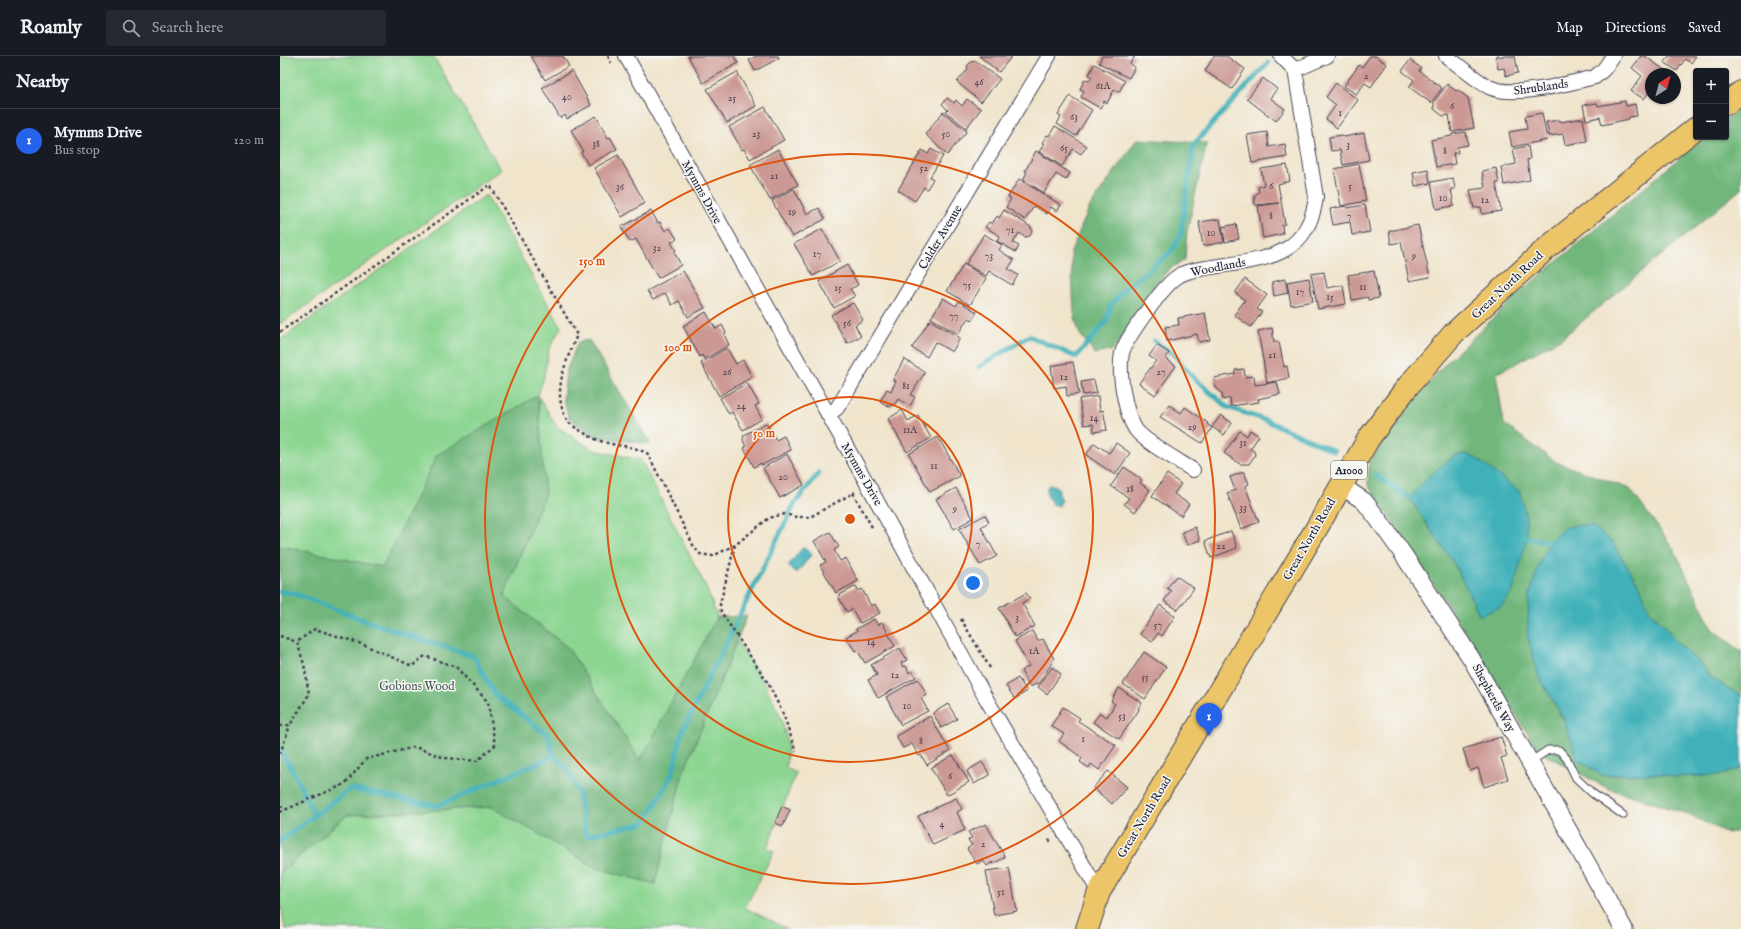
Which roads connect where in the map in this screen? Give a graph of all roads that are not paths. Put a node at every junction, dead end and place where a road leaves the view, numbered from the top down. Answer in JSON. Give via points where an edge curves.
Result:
{"nodes":[{"id":1,"x":626,"y":56,"type":"edge"},
{"id":2,"x":1049,"y":56,"type":"edge"},
{"id":3,"x":1281,"y":56,"type":"edge"},
{"id":4,"x":1327,"y":56,"type":"edge"},
{"id":5,"x":1446,"y":56,"type":"edge"},
{"id":6,"x":1613,"y":56,"type":"edge"},
{"id":7,"x":1295,"y":70,"type":"junction"},
{"id":8,"x":1741,"y":92,"type":"edge"},
{"id":9,"x":1729,"y":102,"type":"edge"},
{"id":10,"x":1693,"y":130,"type":"edge"},
{"id":11,"x":828,"y":415,"type":"junction"},
{"id":12,"x":1193,"y":470,"type":"dead end"},
{"id":13,"x":1340,"y":485,"type":"junction"},
{"id":14,"x":1530,"y":762,"type":"junction"},
{"id":15,"x":1623,"y":816,"type":"dead end"},
{"id":16,"x":1099,"y":892,"type":"junction"},
{"id":17,"x":1087,"y":929,"type":"edge"},
{"id":18,"x":1624,"y":929,"type":"edge"}],
"edges":[{"from":1,"to":11,"type":"street","name":"Mymms Drive"},
{"from":2,"to":11,"type":"street","name":"Calder Avenue","via":[[837,408]]},
{"from":3,"to":7,"type":"street"},
{"from":4,"to":7,"type":"street"},
{"from":5,"to":6,"type":"street","name":"Shrublands","via":[[1489,87],[1504,92],[1518,92],[1595,77]]},
{"from":7,"to":12,"type":"street","name":"Woodlands","via":[[1316,197],[1310,224],[1294,244],[1280,253],[1198,269],[1177,276],[1161,292],[1122,353],[1121,373],[1129,415],[1136,430]]},
{"from":8,"to":9,"type":"main road"},
{"from":10,"to":13,"type":"main road","name":"Great North Road","number":"A1000","via":[[1548,247],[1454,333],[1408,386],[1369,438]]},
{"from":11,"to":16,"type":"street","name":"Mymms Drive","via":[[984,695]]},
{"from":13,"to":14,"type":"street","name":"Shepherds Way","via":[[1364,501],[1403,554],[1471,658]]},
{"from":13,"to":16,"type":"main road","name":"Great North Road","number":"A1000"},
{"from":14,"to":15,"type":"lane","via":[[1548,750],[1559,750],[1567,759],[1576,778]]},
{"from":14,"to":18,"type":"street","name":"Shepherds Way"},
{"from":16,"to":17,"type":"main road","name":"Great North Road","number":"A1000"}]}
